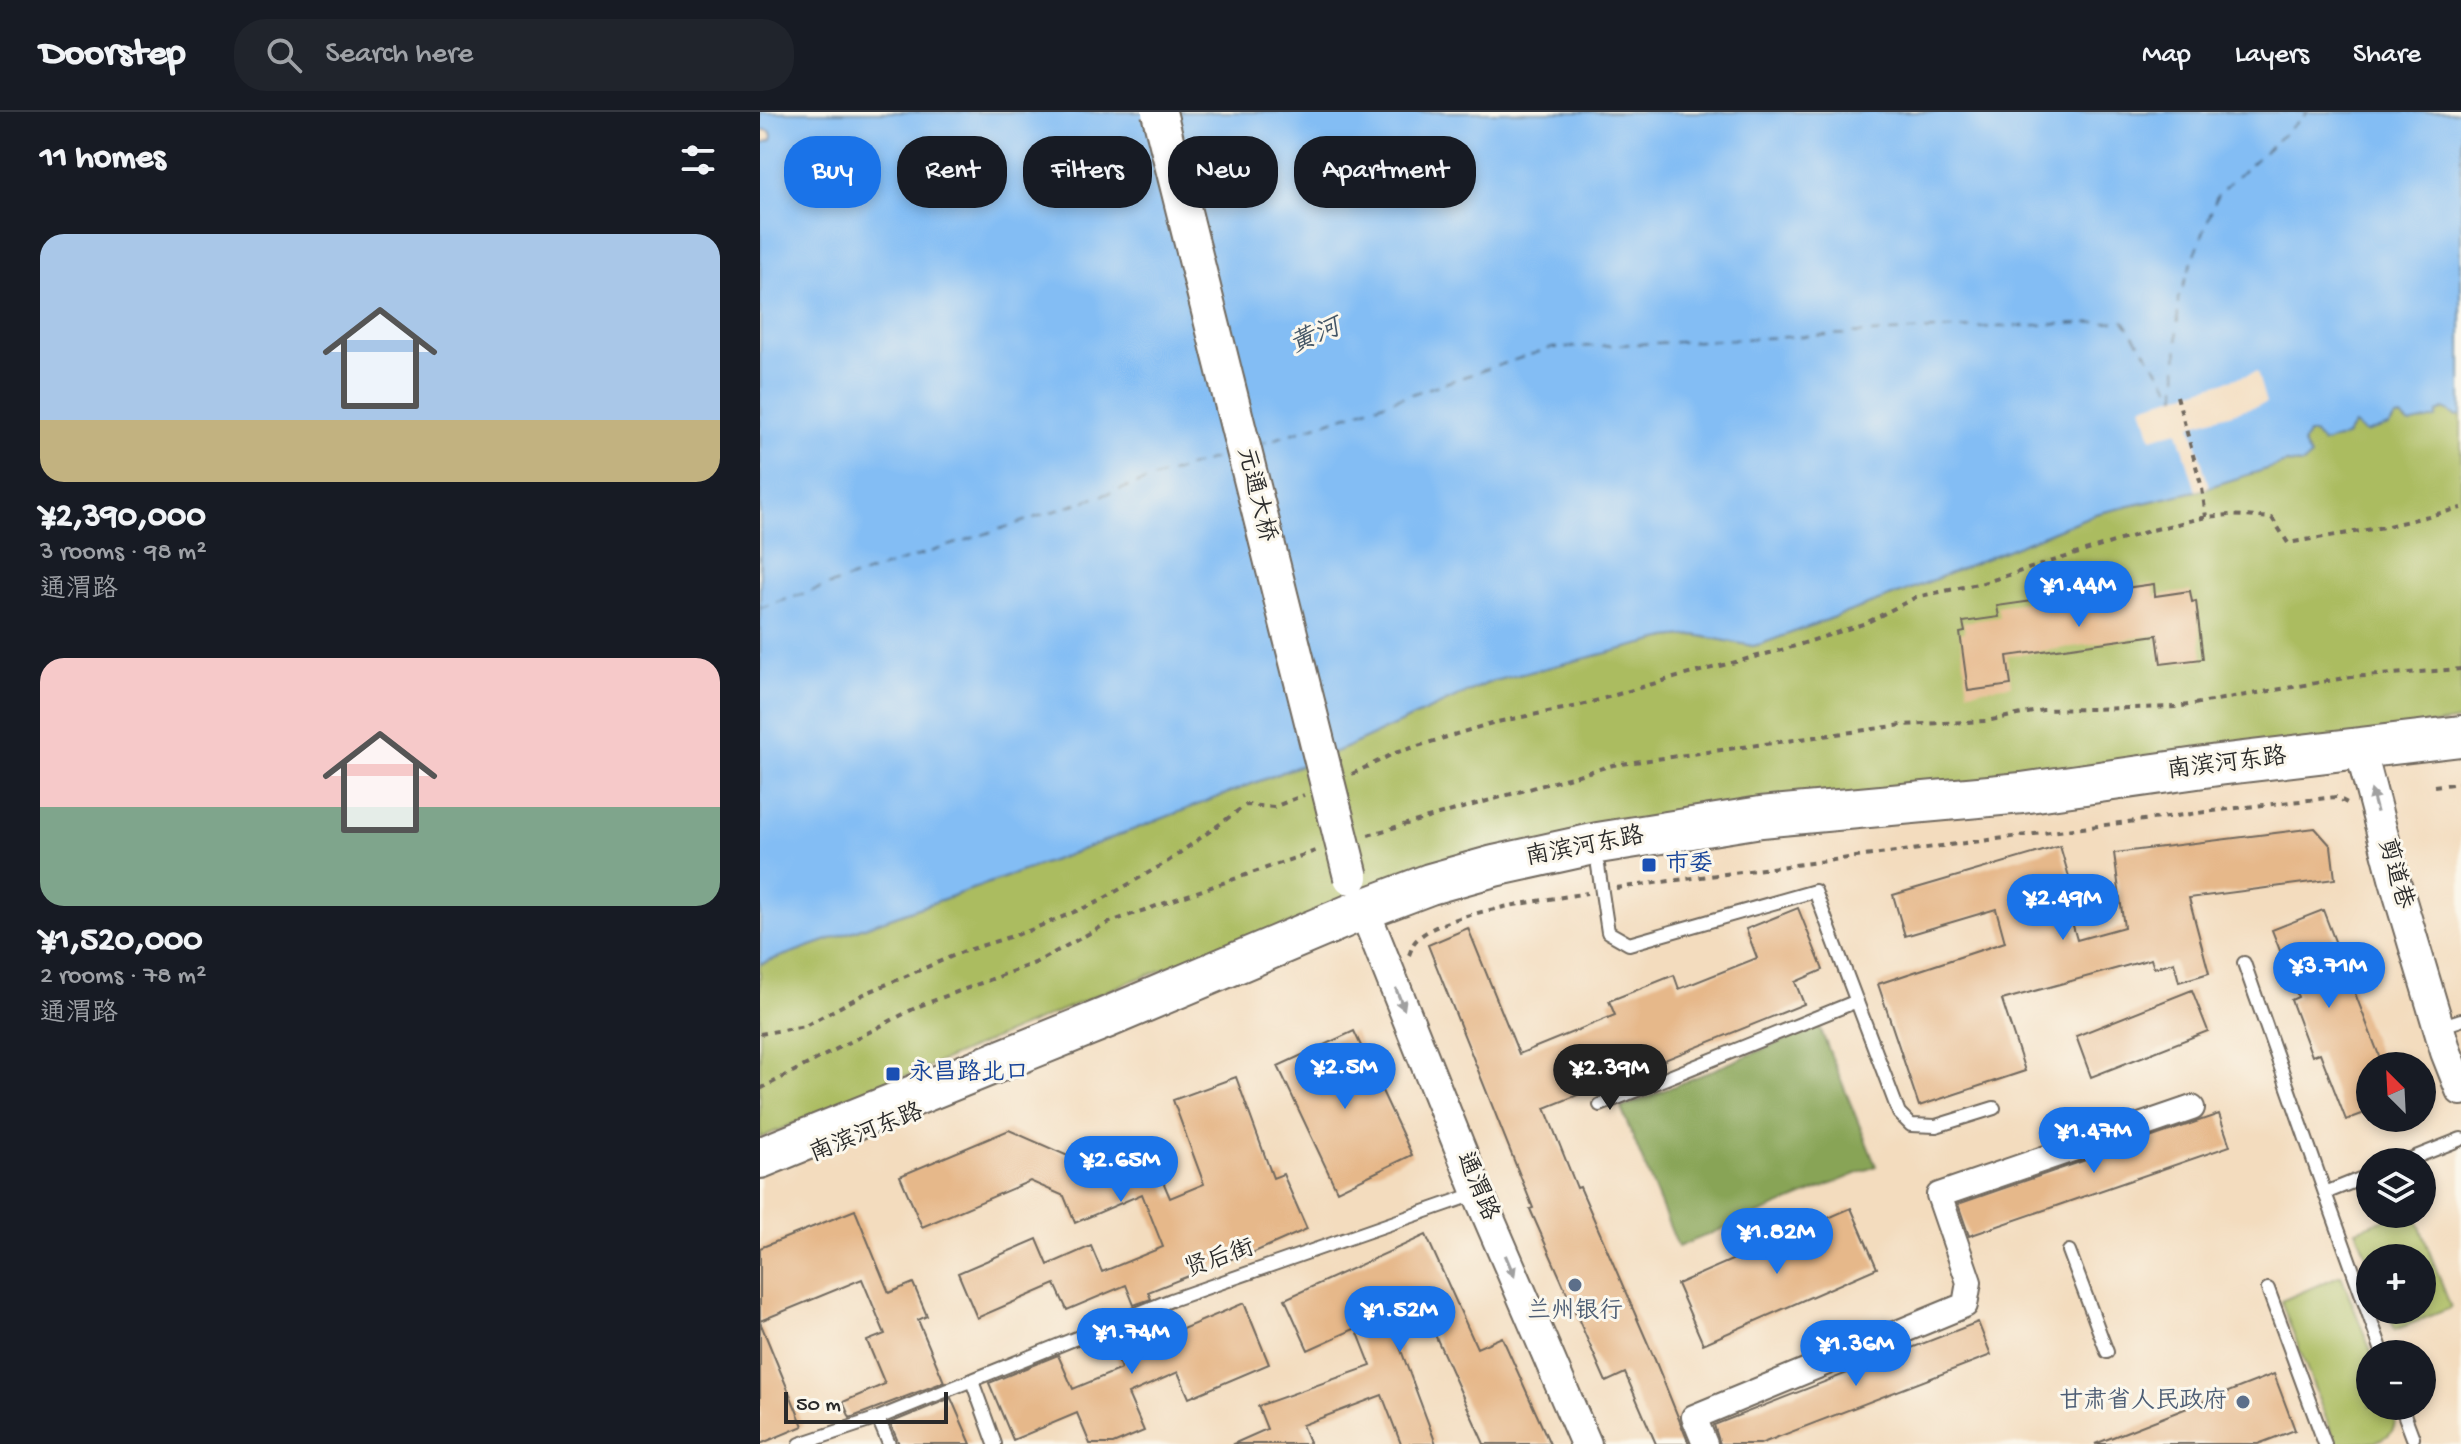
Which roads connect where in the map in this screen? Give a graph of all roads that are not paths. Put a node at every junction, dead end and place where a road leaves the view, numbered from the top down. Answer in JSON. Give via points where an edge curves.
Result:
{"nodes":[{"id":1,"x":1159,"y":112,"type":"edge"},
{"id":2,"x":2461,"y":736,"type":"edge"},
{"id":3,"x":2461,"y":753,"type":"edge"},
{"id":4,"x":2362,"y":756,"type":"junction"},
{"id":5,"x":1598,"y":866,"type":"junction"},
{"id":6,"x":1351,"y":877,"type":"dead end"},
{"id":7,"x":1371,"y":927,"type":"junction"},
{"id":8,"x":2244,"y":963,"type":"dead end"},
{"id":9,"x":1857,"y":1001,"type":"junction"},
{"id":10,"x":2450,"y":1024,"type":"edge"},
{"id":11,"x":2461,"y":1090,"type":"edge"},
{"id":12,"x":1600,"y":1105,"type":"dead end"},
{"id":13,"x":1994,"y":1108,"type":"dead end"},
{"id":14,"x":2192,"y":1108,"type":"dead end"},
{"id":15,"x":2461,"y":1139,"type":"edge"},
{"id":16,"x":2436,"y":1149,"type":"edge"},
{"id":17,"x":760,"y":1158,"type":"edge"},
{"id":18,"x":760,"y":1178,"type":"edge"},
{"id":19,"x":2356,"y":1181,"type":"edge"},
{"id":20,"x":1478,"y":1193,"type":"junction"},
{"id":21,"x":2325,"y":1193,"type":"junction"},
{"id":22,"x":2069,"y":1251,"type":"dead end"},
{"id":23,"x":2268,"y":1289,"type":"dead end"},
{"id":24,"x":2378,"y":1340,"type":"edge"},
{"id":25,"x":2107,"y":1352,"type":"dead end"},
{"id":26,"x":972,"y":1381,"type":"junction"},
{"id":27,"x":878,"y":1418,"type":"junction"},
{"id":28,"x":2406,"y":1420,"type":"edge"},
{"id":29,"x":2413,"y":1438,"type":"dead end"},
{"id":30,"x":800,"y":1444,"type":"edge"},
{"id":31,"x":889,"y":1444,"type":"edge"},
{"id":32,"x":995,"y":1444,"type":"edge"},
{"id":33,"x":1586,"y":1444,"type":"edge"},
{"id":34,"x":1705,"y":1444,"type":"edge"},
{"id":35,"x":2325,"y":1444,"type":"edge"}],
"edges":[{"from":1,"to":6,"type":"main road","name":"元通大桥","bridge":true},
{"from":2,"to":4,"type":"highway","name":"南滨河东路"},
{"from":3,"to":4,"type":"highway","name":"南滨河东路"},
{"from":4,"to":5,"type":"highway","name":"南滨河东路","via":[[2024,808],[1714,843]]},
{"from":10,"to":4,"type":"street","name":"剪道巷","one_way":true},
{"from":4,"to":17,"type":"highway","name":"南滨河东路","via":[[1761,817],[1572,847],[1494,866],[1364,909]]},
{"from":5,"to":7,"type":"highway","name":"南滨河东路","via":[[1498,887]]},
{"from":5,"to":9,"type":"lane","via":[[1608,932],[1629,944],[1815,891]]},
{"from":7,"to":18,"type":"highway","name":"南滨河东路"},
{"from":7,"to":20,"type":"street","name":"通渭路","one_way":true},
{"from":8,"to":21,"type":"lane"},
{"from":9,"to":12,"type":"lane"},
{"from":9,"to":13,"type":"lane","via":[[1899,1113],[1911,1125],[1936,1126]]},
{"from":10,"to":11,"type":"street","name":"剪道巷"},
{"from":14,"to":34,"type":"street","via":[[1939,1195],[1969,1282],[1965,1305],[1694,1417]]},
{"from":15,"to":16,"type":"lane"},
{"from":19,"to":21,"type":"lane"},
{"from":20,"to":26,"type":"lane","name":"贤后街","via":[[1171,1300]]},
{"from":20,"to":33,"type":"street","name":"通渭路","one_way":true},
{"from":21,"to":24,"type":"lane"},
{"from":22,"to":25,"type":"lane"},
{"from":23,"to":35,"type":"lane"},
{"from":26,"to":27,"type":"lane","name":"贤后街"},
{"from":26,"to":32,"type":"lane"},
{"from":27,"to":30,"type":"lane","name":"贤后街"},
{"from":27,"to":31,"type":"lane"},
{"from":28,"to":29,"type":"lane"}]}
